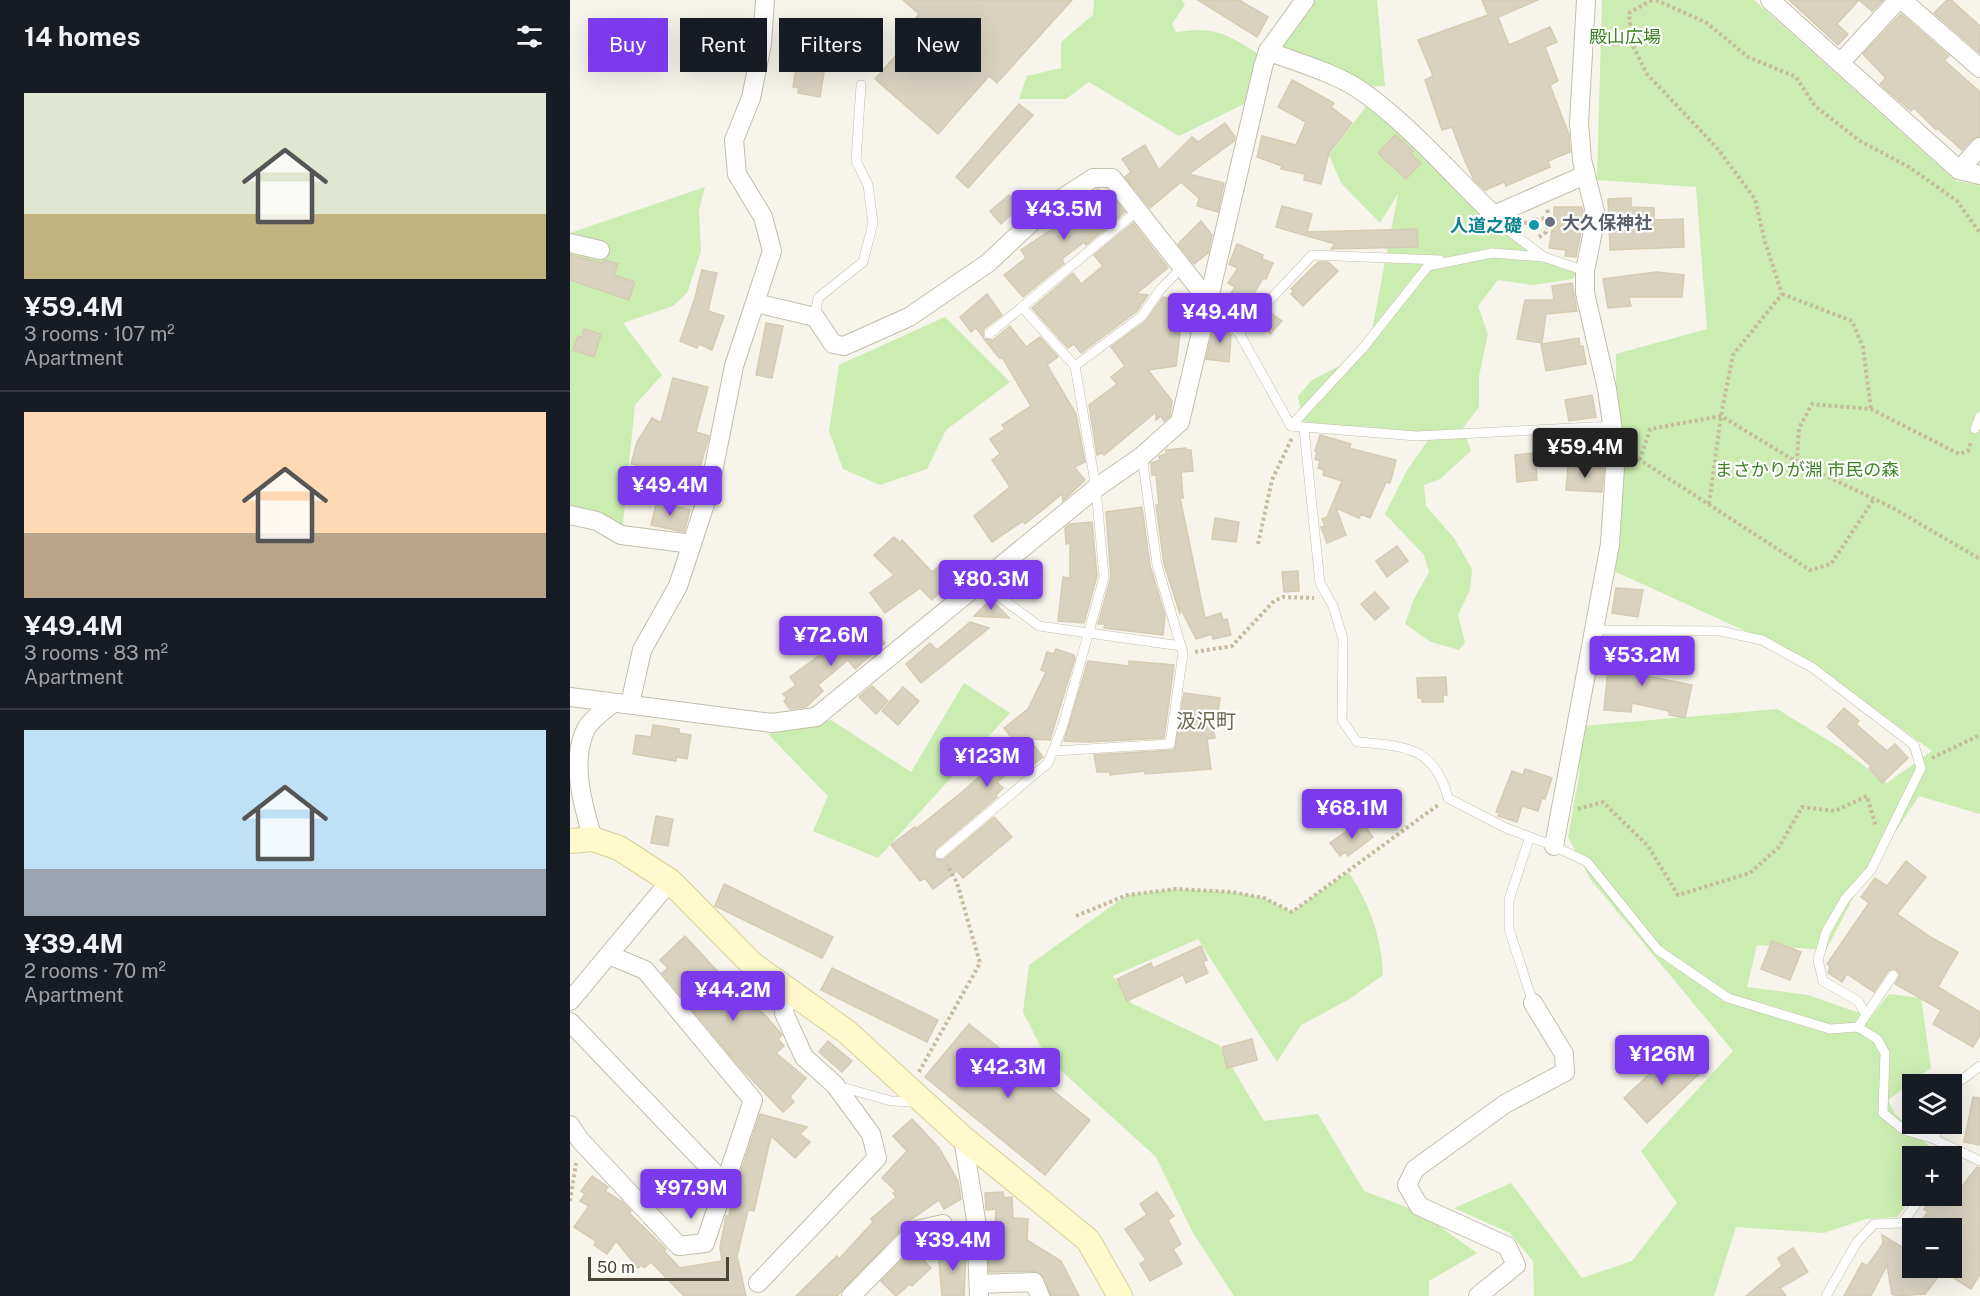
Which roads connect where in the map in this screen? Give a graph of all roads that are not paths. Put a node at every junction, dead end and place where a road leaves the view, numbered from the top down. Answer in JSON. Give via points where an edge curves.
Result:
{"nodes":[{"id":1,"x":765,"y":0,"type":"edge"},
{"id":2,"x":1305,"y":0,"type":"edge"},
{"id":3,"x":1586,"y":0,"type":"edge"},
{"id":4,"x":1898,"y":0,"type":"edge"},
{"id":5,"x":1902,"y":0,"type":"edge"},
{"id":6,"x":1778,"y":3,"type":"edge"},
{"id":7,"x":1268,"y":51,"type":"junction"},
{"id":8,"x":1841,"y":62,"type":"junction"},
{"id":9,"x":1980,"y":68,"type":"edge"},
{"id":10,"x":861,"y":86,"type":"dead end"},
{"id":11,"x":1980,"y":147,"type":"edge"},
{"id":12,"x":1959,"y":170,"type":"junction"},
{"id":13,"x":1585,"y":172,"type":"junction"},
{"id":14,"x":1980,"y":175,"type":"edge"},
{"id":15,"x":1137,"y":211,"type":"junction"},
{"id":16,"x":1494,"y":215,"type":"junction"},
{"id":17,"x":570,"y":243,"type":"edge"},
{"id":18,"x":600,"y":250,"type":"dead end"},
{"id":19,"x":1544,"y":257,"type":"junction"},
{"id":20,"x":1448,"y":260,"type":"junction"},
{"id":21,"x":1181,"y":268,"type":"junction"},
{"id":22,"x":1585,"y":271,"type":"junction"},
{"id":23,"x":1208,"y":300,"type":"junction"},
{"id":24,"x":756,"y":303,"type":"junction"},
{"id":25,"x":1022,"y":307,"type":"junction"},
{"id":26,"x":815,"y":317,"type":"junction"},
{"id":27,"x":1239,"y":333,"type":"junction"},
{"id":28,"x":989,"y":334,"type":"dead end"},
{"id":29,"x":1075,"y":366,"type":"junction"},
{"id":30,"x":1980,"y":416,"type":"edge"},
{"id":31,"x":1614,"y":426,"type":"junction"},
{"id":32,"x":1298,"y":427,"type":"junction"},
{"id":33,"x":1975,"y":429,"type":"road end"},
{"id":34,"x":1142,"y":456,"type":"junction"},
{"id":35,"x":1096,"y":488,"type":"junction"},
{"id":36,"x":570,"y":515,"type":"edge"},
{"id":37,"x":692,"y":544,"type":"junction"},
{"id":38,"x":981,"y":583,"type":"junction"},
{"id":39,"x":1593,"y":630,"type":"junction"},
{"id":40,"x":1088,"y":635,"type":"junction"},
{"id":41,"x":1182,"y":649,"type":"junction"},
{"id":42,"x":570,"y":697,"type":"edge"},
{"id":43,"x":621,"y":703,"type":"junction"},
{"id":44,"x":1054,"y":751,"type":"junction"},
{"id":45,"x":1529,"y":838,"type":"junction"},
{"id":46,"x":582,"y":840,"type":"edge"},
{"id":47,"x":1554,"y":846,"type":"junction"},
{"id":48,"x":940,"y":854,"type":"road end"},
{"id":49,"x":670,"y":881,"type":"junction"},
{"id":50,"x":609,"y":955,"type":"junction"},
{"id":51,"x":1893,"y":975,"type":"dead end"},
{"id":52,"x":786,"y":988,"type":"junction"},
{"id":53,"x":570,"y":1001,"type":"edge"},
{"id":54,"x":1533,"y":1003,"type":"joint"},
{"id":55,"x":1866,"y":1015,"type":"junction"},
{"id":56,"x":570,"y":1022,"type":"edge"},
{"id":57,"x":1858,"y":1028,"type":"junction"},
{"id":58,"x":1980,"y":1066,"type":"edge"},
{"id":59,"x":1962,"y":1080,"type":"edge"},
{"id":60,"x":835,"y":1086,"type":"junction"},
{"id":61,"x":916,"y":1095,"type":"junction"},
{"id":62,"x":575,"y":1133,"type":"edge"},
{"id":63,"x":1936,"y":1134,"type":"edge"},
{"id":64,"x":963,"y":1138,"type":"junction"},
{"id":65,"x":1934,"y":1139,"type":"junction"},
{"id":66,"x":1942,"y":1146,"type":"edge"},
{"id":67,"x":1962,"y":1158,"type":"edge"},
{"id":68,"x":1980,"y":1161,"type":"edge"},
{"id":69,"x":724,"y":1183,"type":"junction"},
{"id":70,"x":1915,"y":1206,"type":"edge"},
{"id":71,"x":944,"y":1224,"type":"dead end"},
{"id":72,"x":758,"y":1283,"type":"dead end"},
{"id":73,"x":979,"y":1290,"type":"edge"},
{"id":74,"x":851,"y":1296,"type":"edge"},
{"id":75,"x":1040,"y":1296,"type":"edge"},
{"id":76,"x":1120,"y":1296,"type":"edge"},
{"id":77,"x":1478,"y":1296,"type":"edge"},
{"id":78,"x":1826,"y":1296,"type":"edge"}],
"edges":[{"from":1,"to":24,"type":"street","via":[[762,44],[751,98],[734,140],[737,174],[763,217],[772,251]]},
{"from":2,"to":7,"type":"street"},
{"from":3,"to":13,"type":"street","via":[[1579,123]]},
{"from":4,"to":8,"type":"street"},
{"from":5,"to":9,"type":"street"},
{"from":6,"to":8,"type":"street"},
{"from":7,"to":16,"type":"street","via":[[1359,89],[1382,106]]},
{"from":7,"to":23,"type":"street"},
{"from":8,"to":12,"type":"street"},
{"from":10,"to":26,"type":"lane","via":[[856,161],[868,185],[873,223],[863,262],[818,298]]},
{"from":11,"to":12,"type":"street"},
{"from":12,"to":14,"type":"street"},
{"from":13,"to":16,"type":"street"},
{"from":13,"to":22,"type":"street","via":[[1596,216]]},
{"from":15,"to":21,"type":"street"},
{"from":15,"to":25,"type":"lane"},
{"from":15,"to":26,"type":"street","via":[[1112,178],[1093,178],[1036,218],[988,263],[909,317],[844,346],[833,344]]},
{"from":16,"to":19,"type":"lane"},
{"from":17,"to":18,"type":"street"},
{"from":19,"to":20,"type":"lane","via":[[1492,253]]},
{"from":19,"to":22,"type":"lane"},
{"from":20,"to":27,"type":"lane","via":[[1312,255]]},
{"from":20,"to":32,"type":"lane","via":[[1428,266]]},
{"from":21,"to":23,"type":"street"},
{"from":21,"to":29,"type":"lane","via":[[1142,316]]},
{"from":22,"to":31,"type":"street","via":[[1585,293]]},
{"from":23,"to":27,"type":"lane"},
{"from":23,"to":34,"type":"street","via":[[1180,422]]},
{"from":24,"to":26,"type":"street"},
{"from":24,"to":37,"type":"street","via":[[734,366],[709,492]]},
{"from":25,"to":28,"type":"lane"},
{"from":25,"to":29,"type":"lane"},
{"from":27,"to":32,"type":"lane"},
{"from":29,"to":35,"type":"lane"},
{"from":30,"to":33,"type":"lane"},
{"from":31,"to":32,"type":"lane","via":[[1416,436]]},
{"from":31,"to":39,"type":"street","via":[[1610,544]]},
{"from":32,"to":45,"type":"lane","via":[[1320,583],[1343,639],[1342,720],[1357,742],[1407,747],[1426,758],[1443,776],[1448,798]]},
{"from":34,"to":35,"type":"street"},
{"from":34,"to":41,"type":"lane","via":[[1157,565]]},
{"from":35,"to":38,"type":"street"},
{"from":35,"to":40,"type":"lane","via":[[1104,577]]},
{"from":36,"to":37,"type":"street","via":[[597,521],[621,535]]},
{"from":37,"to":43,"type":"street","via":[[678,586],[642,650]]},
{"from":38,"to":40,"type":"lane","via":[[1039,626]]},
{"from":38,"to":43,"type":"street","via":[[816,717],[772,723]]},
{"from":39,"to":47,"type":"street"},
{"from":39,"to":55,"type":"lane","via":[[1719,631],[1762,640],[1813,668],[1914,745],[1921,768],[1871,870],[1826,932],[1818,960],[1823,981],[1858,1001]]},
{"from":40,"to":41,"type":"lane"},
{"from":40,"to":44,"type":"lane"},
{"from":41,"to":44,"type":"lane","via":[[1170,744]]},
{"from":42,"to":43,"type":"street"},
{"from":43,"to":46,"type":"street","via":[[586,728],[580,746]]},
{"from":44,"to":48,"type":"lane","via":[[1048,763]]},
{"from":45,"to":47,"type":"lane"},
{"from":45,"to":54,"type":"lane","via":[[1509,900],[1509,929]]},
{"from":46,"to":49,"type":"street","via":[[643,861]]},
{"from":47,"to":57,"type":"lane","via":[[1587,862],[1658,950],[1728,998],[1830,1029]]},
{"from":49,"to":50,"type":"street"},
{"from":49,"to":52,"type":"street","via":[[752,964]]},
{"from":50,"to":53,"type":"street"},
{"from":50,"to":69,"type":"street","via":[[645,970],[753,1100]]},
{"from":51,"to":55,"type":"lane"},
{"from":52,"to":60,"type":"street","via":[[784,1013],[804,1057]]},
{"from":52,"to":61,"type":"street","via":[[847,1032]]},
{"from":54,"to":77,"type":"street","via":[[1564,1054],[1565,1072],[1505,1104],[1415,1169],[1407,1185],[1419,1206],[1507,1246],[1516,1265]]},
{"from":55,"to":57,"type":"lane"},
{"from":56,"to":69,"type":"street"},
{"from":57,"to":65,"type":"lane","via":[[1876,1040],[1885,1053],[1884,1113],[1904,1130]]},
{"from":58,"to":59,"type":"lane"},
{"from":60,"to":61,"type":"lane","via":[[891,1101]]},
{"from":60,"to":72,"type":"street","via":[[871,1134],[877,1158]]},
{"from":61,"to":64,"type":"street"},
{"from":62,"to":69,"type":"street","via":[[679,1246],[705,1243]]},
{"from":63,"to":65,"type":"lane"},
{"from":64,"to":73,"type":"street","via":[[976,1221]]},
{"from":64,"to":76,"type":"street","via":[[1088,1240]]},
{"from":65,"to":66,"type":"lane"},
{"from":67,"to":68,"type":"lane"},
{"from":70,"to":78,"type":"lane","via":[[1902,1223],[1874,1224],[1857,1242]]},
{"from":71,"to":74,"type":"street","via":[[916,1230]]},
{"from":73,"to":75,"type":"street","via":[[1034,1282]]}]}
